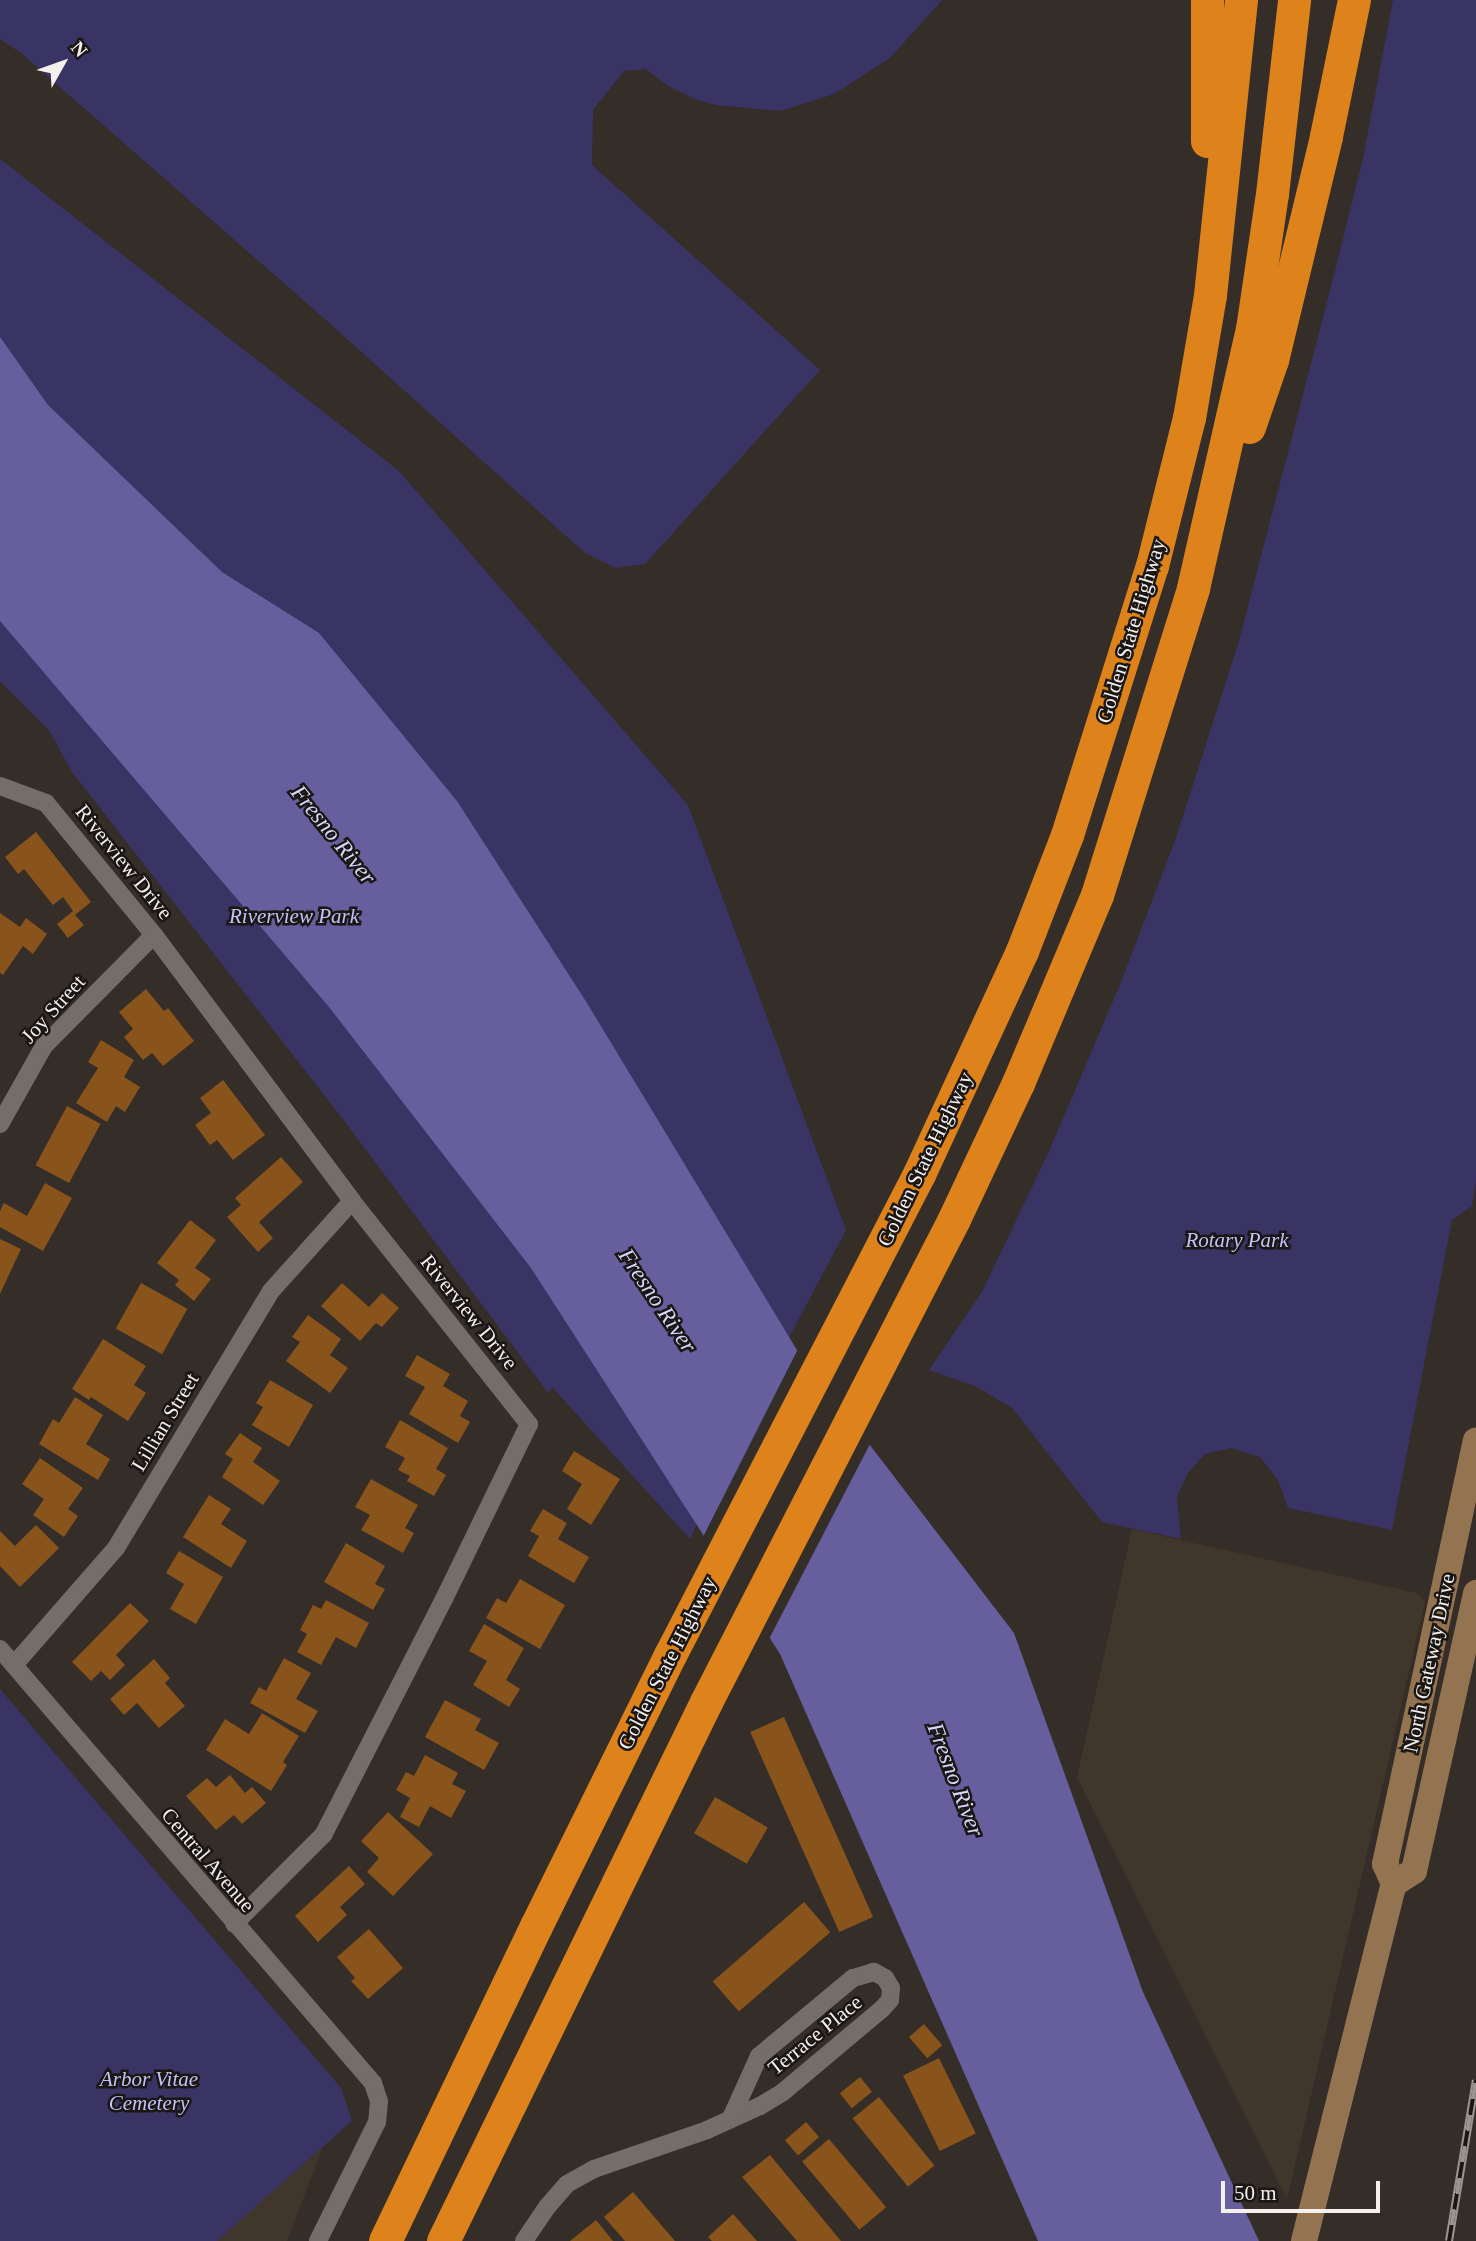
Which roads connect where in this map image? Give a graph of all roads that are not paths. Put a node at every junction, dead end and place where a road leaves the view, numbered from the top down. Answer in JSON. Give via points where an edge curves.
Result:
{"nodes":[{"id":1,"x":1207,"y":0,"type":"edge"},
{"id":2,"x":1241,"y":0,"type":"edge"},
{"id":3,"x":1294,"y":0,"type":"edge"},
{"id":4,"x":1354,"y":0,"type":"edge"},
{"id":5,"x":1210,"y":295,"type":"junction"},
{"id":6,"x":1193,"y":588,"type":"junction"},
{"id":7,"x":0,"y":786,"type":"edge"},
{"id":8,"x":154,"y":935,"type":"junction"},
{"id":9,"x":0,"y":1124,"type":"edge"},
{"id":10,"x":352,"y":1201,"type":"junction"},
{"id":11,"x":1476,"y":1441,"type":"edge"},
{"id":12,"x":1476,"y":1593,"type":"edge"},
{"id":13,"x":0,"y":1649,"type":"edge"},
{"id":14,"x":14,"y":1665,"type":"junction"},
{"id":15,"x":1394,"y":1884,"type":"junction"},
{"id":16,"x":234,"y":1924,"type":"junction"},
{"id":17,"x":731,"y":2118,"type":"junction"},
{"id":18,"x":1306,"y":2234,"type":"edge"},
{"id":19,"x":318,"y":2241,"type":"edge"},
{"id":20,"x":385,"y":2241,"type":"edge"},
{"id":21,"x":443,"y":2241,"type":"edge"},
{"id":22,"x":524,"y":2241,"type":"edge"}],
"edges":[{"from":1,"to":5,"type":"highway"},
{"from":2,"to":5,"type":"highway","name":"Golden State Highway"},
{"from":3,"to":6,"type":"highway","name":"Golden State Highway","via":[[1252,329]]},
{"from":4,"to":6,"type":"highway","via":[[1272,360]]},
{"from":5,"to":20,"type":"highway","name":"Golden State Highway","via":[[1189,418],[1139,606],[1067,835],[1022,951],[919,1174],[670,1655]]},
{"from":6,"to":21,"type":"highway","name":"Golden State Highway","via":[[1097,895],[1024,1071],[954,1219],[706,1702]]},
{"from":7,"to":8,"type":"street","name":"Riverview Drive","via":[[46,803]]},
{"from":8,"to":9,"type":"street","name":"Joy Street","via":[[44,1046]]},
{"from":8,"to":10,"type":"street","name":"Riverview Drive"},
{"from":10,"to":14,"type":"street","name":"Lillian Street","via":[[271,1291],[116,1548]]},
{"from":10,"to":16,"type":"street","name":"Riverview Drive","via":[[529,1423],[324,1834]]},
{"from":11,"to":15,"type":"main road","name":"North Gateway Drive","via":[[1384,1864]]},
{"from":12,"to":15,"type":"main road","name":"North Gateway Drive","via":[[1414,1871]]},
{"from":13,"to":14,"type":"street","name":"Central Avenue"},
{"from":14,"to":16,"type":"street","name":"Central Avenue"},
{"from":15,"to":18,"type":"main road","name":"North Gateway Drive"},
{"from":16,"to":19,"type":"street","name":"Central Avenue","via":[[364,2070],[379,2101],[377,2122],[367,2145]]},
{"from":17,"to":17,"type":"street","name":"Terrace Place","via":[[783,2092],[882,2010],[890,2000],[891,1988],[885,1978],[874,1972],[853,1978],[759,2056]]},
{"from":17,"to":22,"type":"street","name":"Terrace Place","via":[[594,2169],[567,2184]]}]}
